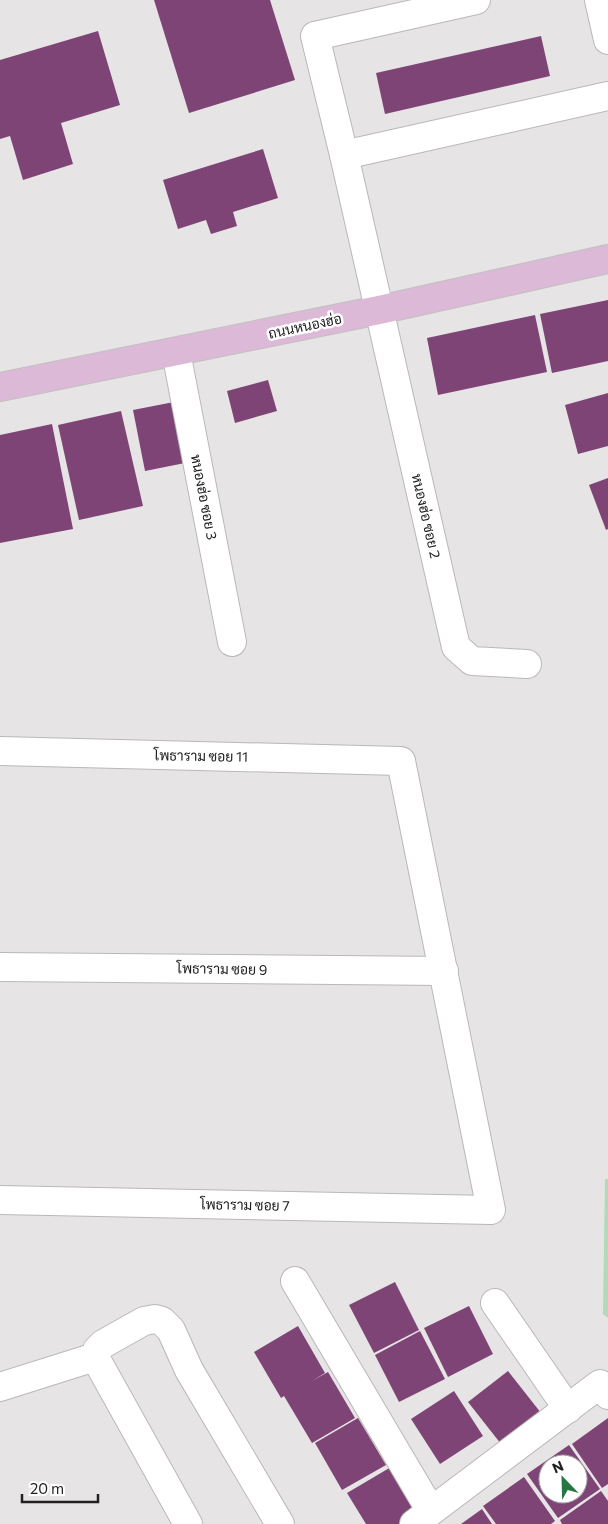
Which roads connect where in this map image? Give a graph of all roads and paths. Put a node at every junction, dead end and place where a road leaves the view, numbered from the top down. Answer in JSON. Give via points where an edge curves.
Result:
{"nodes":[{"id":1,"x":476,"y":0,"type":"edge"},
{"id":2,"x":599,"y":0,"type":"edge"},
{"id":3,"x":608,"y":40,"type":"edge"},
{"id":4,"x":608,"y":96,"type":"edge"},
{"id":5,"x":344,"y":155,"type":"junction"},
{"id":6,"x":608,"y":259,"type":"edge"},
{"id":7,"x":379,"y":310,"type":"junction"},
{"id":8,"x":176,"y":352,"type":"junction"},
{"id":9,"x":0,"y":387,"type":"edge"},
{"id":10,"x":232,"y":642,"type":"dead end"},
{"id":11,"x":527,"y":664,"type":"dead end"},
{"id":12,"x":0,"y":751,"type":"edge"},
{"id":13,"x":0,"y":967,"type":"edge"},
{"id":14,"x":444,"y":971,"type":"junction"},
{"id":15,"x":0,"y":1200,"type":"edge"},
{"id":16,"x":295,"y":1281,"type":"dead end"},
{"id":17,"x":495,"y":1303,"type":"dead end"},
{"id":18,"x":95,"y":1358,"type":"junction"},
{"id":19,"x":0,"y":1387,"type":"edge"},
{"id":20,"x":608,"y":1395,"type":"edge"},
{"id":21,"x":568,"y":1409,"type":"junction"},
{"id":22,"x":423,"y":1517,"type":"edge"},
{"id":23,"x":188,"y":1524,"type":"edge"},
{"id":24,"x":280,"y":1524,"type":"edge"}],
"edges":[{"from":1,"to":5,"type":"street","name":"หนองฮ่อ ซอย 2","via":[[316,36]]},
{"from":2,"to":3,"type":"street"},
{"from":4,"to":5,"type":"street"},
{"from":5,"to":7,"type":"street","name":"หนองฮ่อ ซอย 2"},
{"from":6,"to":7,"type":"main road","name":"ถนนหนองฮ่อ"},
{"from":7,"to":8,"type":"main road","name":"ถนนหนองฮ่อ"},
{"from":7,"to":11,"type":"street","name":"หนองฮ่อ ซอย 2","via":[[456,648],[472,661]]},
{"from":8,"to":9,"type":"main road","name":"ถนนหนองฮ่อ"},
{"from":8,"to":10,"type":"street","name":"หนองฮ่อ ซอย 3"},
{"from":12,"to":14,"type":"street","name":"โพธาราม ซอย 11","via":[[401,761]]},
{"from":13,"to":14,"type":"street","name":"โพธาราม ซอย 9"},
{"from":14,"to":15,"type":"street","name":"โพธาราม ซอย 7","via":[[491,1210]]},
{"from":16,"to":22,"type":"street"},
{"from":17,"to":21,"type":"street"},
{"from":18,"to":19,"type":"street"},
{"from":18,"to":23,"type":"street"},
{"from":18,"to":24,"type":"street","via":[[102,1344],[144,1321],[162,1321],[171,1330],[189,1370]]},
{"from":20,"to":21,"type":"street","via":[[600,1384]]},
{"from":21,"to":22,"type":"street"}]}
